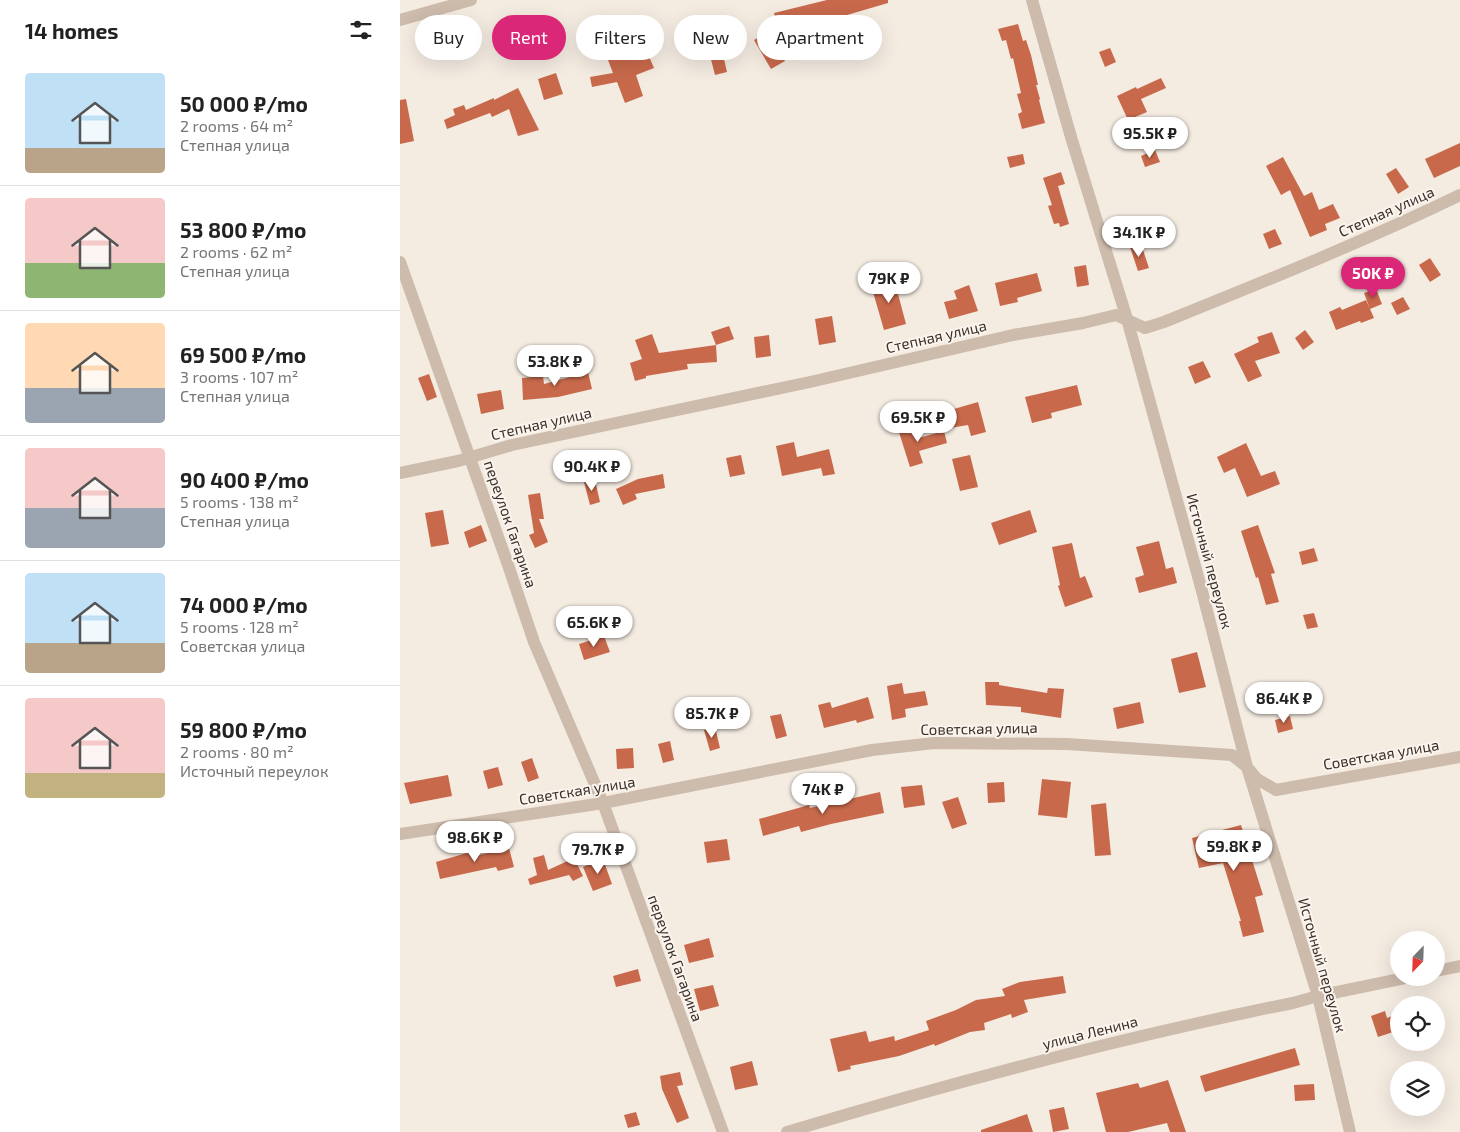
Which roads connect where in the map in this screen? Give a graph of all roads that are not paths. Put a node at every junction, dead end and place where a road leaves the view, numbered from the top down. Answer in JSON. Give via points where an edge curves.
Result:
{"nodes":[{"id":1,"x":471,"y":0,"type":"edge"},
{"id":2,"x":1032,"y":0,"type":"edge"},
{"id":3,"x":400,"y":20,"type":"edge"},
{"id":4,"x":1460,"y":195,"type":"edge"},
{"id":5,"x":400,"y":262,"type":"edge"},
{"id":6,"x":1127,"y":320,"type":"junction"},
{"id":7,"x":470,"y":457,"type":"junction"},
{"id":8,"x":400,"y":473,"type":"edge"},
{"id":9,"x":1460,"y":757,"type":"edge"},
{"id":10,"x":1247,"y":767,"type":"junction"},
{"id":11,"x":603,"y":803,"type":"junction"},
{"id":12,"x":400,"y":834,"type":"edge"},
{"id":13,"x":1460,"y":966,"type":"edge"},
{"id":14,"x":1445,"y":969,"type":"edge"},
{"id":15,"x":1390,"y":981,"type":"edge"},
{"id":16,"x":1318,"y":996,"type":"junction"},
{"id":17,"x":722,"y":1132,"type":"edge"},
{"id":18,"x":787,"y":1132,"type":"edge"},
{"id":19,"x":1350,"y":1132,"type":"edge"}],
"edges":[{"from":1,"to":3,"type":"street"},
{"from":2,"to":6,"type":"street","name":"Источный переулок"},
{"from":4,"to":6,"type":"street","name":"Степная улица","via":[[1394,227],[1164,322],[1145,328]]},
{"from":5,"to":7,"type":"street","name":"переулок Гагарина"},
{"from":6,"to":7,"type":"street","name":"Степная улица","via":[[1116,315],[1013,335],[512,445]]},
{"from":6,"to":10,"type":"street","name":"Источный переулок"},
{"from":7,"to":8,"type":"street","name":"Степная улица"},
{"from":7,"to":11,"type":"street","name":"переулок Гагарина","via":[[534,642]]},
{"from":9,"to":10,"type":"street","name":"Советская улица","via":[[1276,790],[1256,779]]},
{"from":10,"to":11,"type":"street","name":"Советская улица","via":[[1232,755],[1213,753],[1067,744],[934,743],[872,750]]},
{"from":10,"to":16,"type":"street","name":"Источный переулок"},
{"from":11,"to":12,"type":"street","name":"Советская улица"},
{"from":11,"to":17,"type":"street","name":"переулок Гагарина"},
{"from":13,"to":14,"type":"street"},
{"from":15,"to":16,"type":"street","name":"улица Ленина"},
{"from":16,"to":18,"type":"street","name":"улица Ленина","via":[[1082,1050]]},
{"from":16,"to":19,"type":"street","name":"Источный переулок"}]}
